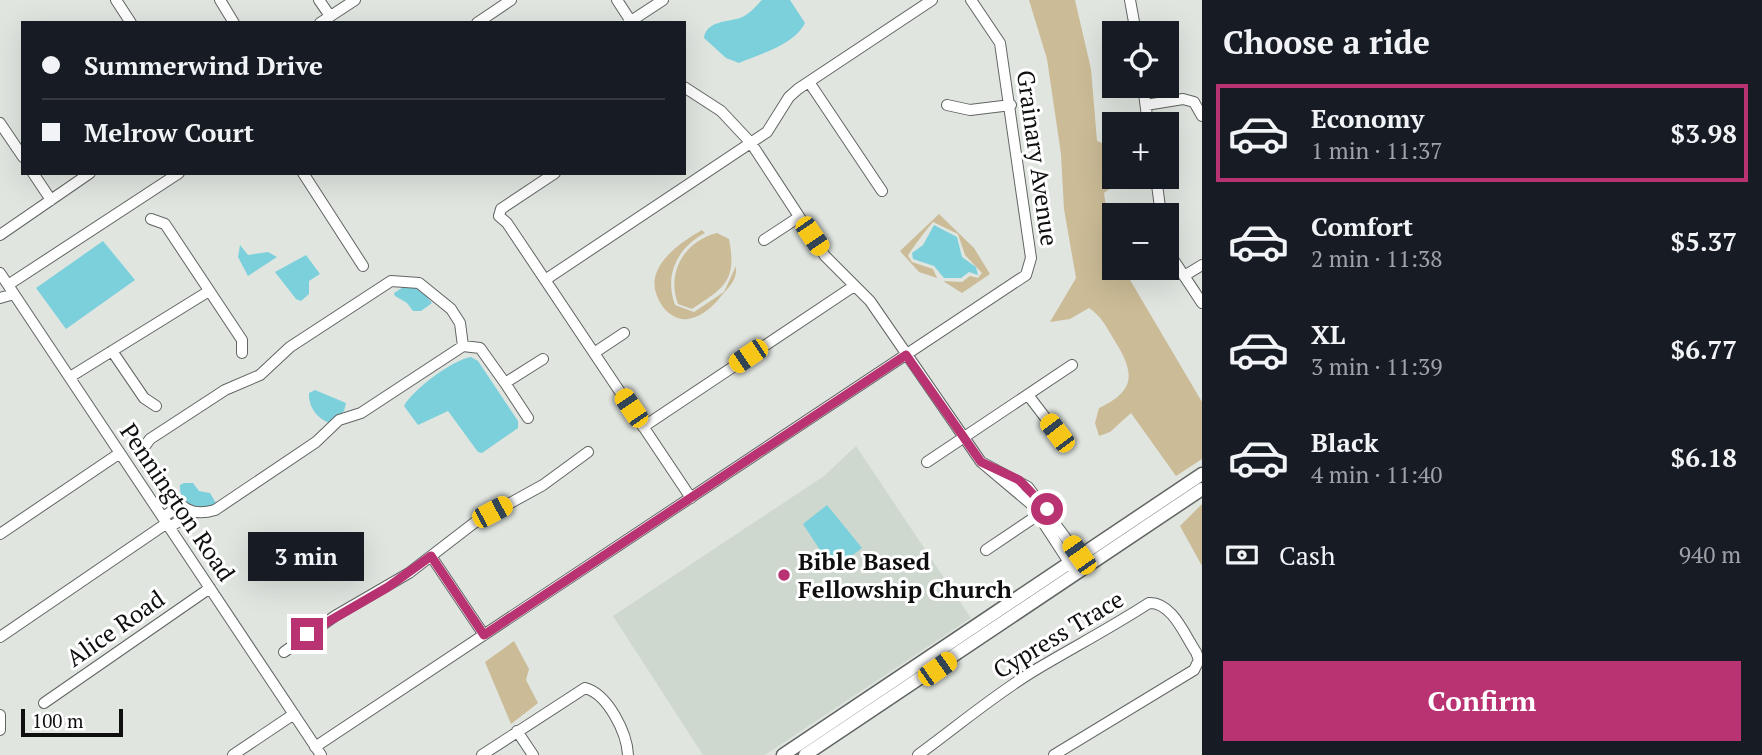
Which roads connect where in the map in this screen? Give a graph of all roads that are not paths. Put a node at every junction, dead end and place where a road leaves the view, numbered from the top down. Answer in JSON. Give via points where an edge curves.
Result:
{"nodes":[{"id":1,"x":116,"y":0,"type":"edge"},
{"id":2,"x":220,"y":0,"type":"edge"},
{"id":3,"x":319,"y":0,"type":"edge"},
{"id":4,"x":355,"y":0,"type":"edge"},
{"id":5,"x":511,"y":0,"type":"edge"},
{"id":6,"x":617,"y":0,"type":"edge"},
{"id":7,"x":663,"y":0,"type":"edge"},
{"id":8,"x":932,"y":0,"type":"edge"},
{"id":9,"x":971,"y":0,"type":"edge"},
{"id":10,"x":1130,"y":0,"type":"edge"},
{"id":11,"x":330,"y":16,"type":"junction"},
{"id":12,"x":130,"y":21,"type":"edge"},
{"id":13,"x":233,"y":21,"type":"edge"},
{"id":14,"x":323,"y":21,"type":"edge"},
{"id":15,"x":480,"y":21,"type":"edge"},
{"id":16,"x":629,"y":21,"type":"edge"},
{"id":17,"x":632,"y":21,"type":"edge"},
{"id":18,"x":1134,"y":21,"type":"edge"},
{"id":19,"x":808,"y":82,"type":"junction"},
{"id":20,"x":686,"y":88,"type":"edge"},
{"id":21,"x":1145,"y":98,"type":"edge"},
{"id":22,"x":947,"y":105,"type":"dead end"},
{"id":23,"x":1012,"y":105,"type":"junction"},
{"id":24,"x":1146,"y":105,"type":"junction"},
{"id":25,"x":1147,"y":112,"type":"edge"},
{"id":26,"x":1202,"y":116,"type":"edge"},
{"id":27,"x":0,"y":123,"type":"edge"},
{"id":28,"x":751,"y":143,"type":"junction"},
{"id":29,"x":21,"y":154,"type":"edge"},
{"id":30,"x":34,"y":175,"type":"edge"},
{"id":31,"x":87,"y":175,"type":"edge"},
{"id":32,"x":176,"y":175,"type":"edge"},
{"id":33,"x":304,"y":175,"type":"edge"},
{"id":34,"x":552,"y":175,"type":"edge"},
{"id":35,"x":882,"y":191,"type":"dead end"},
{"id":36,"x":51,"y":200,"type":"junction"},
{"id":37,"x":799,"y":217,"type":"junction"},
{"id":38,"x":151,"y":219,"type":"dead end"},
{"id":39,"x":0,"y":234,"type":"edge"},
{"id":40,"x":764,"y":240,"type":"dead end"},
{"id":41,"x":1202,"y":265,"type":"edge"},
{"id":42,"x":363,"y":266,"type":"dead end"},
{"id":43,"x":1179,"y":268,"type":"edge"},
{"id":44,"x":0,"y":273,"type":"edge"},
{"id":45,"x":1184,"y":276,"type":"junction"},
{"id":46,"x":545,"y":279,"type":"junction"},
{"id":47,"x":854,"y":286,"type":"junction"},
{"id":48,"x":11,"y":290,"type":"junction"},
{"id":49,"x":209,"y":291,"type":"junction"},
{"id":50,"x":0,"y":298,"type":"edge"},
{"id":51,"x":1202,"y":303,"type":"edge"},
{"id":52,"x":624,"y":333,"type":"dead end"},
{"id":53,"x":463,"y":346,"type":"junction"},
{"id":54,"x":112,"y":351,"type":"junction"},
{"id":55,"x":242,"y":353,"type":"dead end"},
{"id":56,"x":594,"y":353,"type":"junction"},
{"id":57,"x":906,"y":355,"type":"junction"},
{"id":58,"x":543,"y":359,"type":"dead end"},
{"id":59,"x":1072,"y":365,"type":"dead end"},
{"id":60,"x":70,"y":377,"type":"junction"},
{"id":61,"x":505,"y":383,"type":"junction"},
{"id":62,"x":1028,"y":395,"type":"junction"},
{"id":63,"x":156,"y":406,"type":"dead end"},
{"id":64,"x":528,"y":418,"type":"dead end"},
{"id":65,"x":643,"y":426,"type":"junction"},
{"id":66,"x":1057,"y":433,"type":"dead end"},
{"id":67,"x":962,"y":438,"type":"junction"},
{"id":68,"x":589,"y":452,"type":"dead end"},
{"id":69,"x":120,"y":453,"type":"junction"},
{"id":70,"x":927,"y":462,"type":"dead end"},
{"id":71,"x":1202,"y":474,"type":"edge"},
{"id":72,"x":1202,"y":489,"type":"edge"},
{"id":73,"x":691,"y":498,"type":"junction"},
{"id":74,"x":181,"y":505,"type":"junction"},
{"id":75,"x":193,"y":512,"type":"junction"},
{"id":76,"x":1043,"y":512,"type":"junction"},
{"id":77,"x":167,"y":523,"type":"junction"},
{"id":78,"x":0,"y":534,"type":"edge"},
{"id":79,"x":986,"y":550,"type":"dead end"},
{"id":80,"x":431,"y":556,"type":"junction"},
{"id":81,"x":1078,"y":564,"type":"junction"},
{"id":82,"x":210,"y":588,"type":"junction"},
{"id":83,"x":484,"y":635,"type":"junction"},
{"id":84,"x":0,"y":637,"type":"edge"},
{"id":85,"x":284,"y":652,"type":"dead end"},
{"id":86,"x":44,"y":703,"type":"dead end"},
{"id":87,"x":294,"y":714,"type":"junction"},
{"id":88,"x":0,"y":715,"type":"edge"},
{"id":89,"x":0,"y":730,"type":"edge"},
{"id":90,"x":517,"y":731,"type":"junction"},
{"id":91,"x":318,"y":751,"type":"edge"},
{"id":92,"x":233,"y":755,"type":"edge"},
{"id":93,"x":482,"y":755,"type":"edge"},
{"id":94,"x":533,"y":755,"type":"edge"},
{"id":95,"x":628,"y":755,"type":"edge"},
{"id":96,"x":783,"y":755,"type":"edge"},
{"id":97,"x":805,"y":755,"type":"edge"},
{"id":98,"x":918,"y":755,"type":"edge"},
{"id":99,"x":1054,"y":755,"type":"edge"}],
"edges":[{"from":1,"to":12,"type":"street"},
{"from":2,"to":13,"type":"street"},
{"from":3,"to":11,"type":"street"},
{"from":4,"to":11,"type":"street"},
{"from":5,"to":15,"type":"street"},
{"from":6,"to":16,"type":"street"},
{"from":7,"to":17,"type":"street"},
{"from":8,"to":19,"type":"street"},
{"from":9,"to":23,"type":"street","name":"Grainary Avenue","via":[[1000,43]]},
{"from":10,"to":18,"type":"street"},
{"from":11,"to":14,"type":"street"},
{"from":19,"to":28,"type":"street","via":[[789,97],[774,125]]},
{"from":19,"to":35,"type":"street"},
{"from":20,"to":28,"type":"street","via":[[721,111]]},
{"from":21,"to":24,"type":"street"},
{"from":22,"to":23,"type":"street","via":[[970,110]]},
{"from":23,"to":57,"type":"street","name":"Grainary Avenue","via":[[1031,258],[1026,275]]},
{"from":24,"to":25,"type":"street"},
{"from":24,"to":26,"type":"street","via":[[1183,99],[1194,102]]},
{"from":27,"to":29,"type":"street"},
{"from":28,"to":37,"type":"street"},
{"from":28,"to":46,"type":"street"},
{"from":30,"to":36,"type":"street"},
{"from":31,"to":36,"type":"street"},
{"from":32,"to":48,"type":"street"},
{"from":33,"to":42,"type":"street"},
{"from":34,"to":46,"type":"street","via":[[501,209],[499,216]]},
{"from":36,"to":39,"type":"street"},
{"from":37,"to":40,"type":"street"},
{"from":37,"to":47,"type":"street","via":[[825,256]]},
{"from":38,"to":49,"type":"street","via":[[165,224]]},
{"from":41,"to":45,"type":"street"},
{"from":43,"to":45,"type":"street"},
{"from":44,"to":48,"type":"street","name":"Pennington Road"},
{"from":45,"to":51,"type":"street"},
{"from":46,"to":56,"type":"street"},
{"from":47,"to":57,"type":"street","via":[[870,301]]},
{"from":47,"to":65,"type":"street"},
{"from":48,"to":50,"type":"street"},
{"from":48,"to":60,"type":"street","name":"Pennington Road"},
{"from":49,"to":54,"type":"street"},
{"from":49,"to":55,"type":"street","via":[[242,340]]},
{"from":52,"to":56,"type":"street"},
{"from":53,"to":61,"type":"street","via":[[480,348]]},
{"from":53,"to":74,"type":"street","via":[[456,315],[427,288],[401,280],[382,285],[290,347],[260,375],[225,390],[145,444],[144,463]]},
{"from":53,"to":75,"type":"street","via":[[361,413],[339,420],[316,442],[215,510]]},
{"from":54,"to":60,"type":"street"},
{"from":54,"to":63,"type":"street","via":[[144,398]]},
{"from":56,"to":65,"type":"street"},
{"from":57,"to":67,"type":"street"},
{"from":57,"to":73,"type":"street","name":"Grainary Avenue"},
{"from":58,"to":61,"type":"street"},
{"from":59,"to":62,"type":"street"},
{"from":60,"to":69,"type":"street","name":"Pennington Road"},
{"from":61,"to":64,"type":"street"},
{"from":62,"to":66,"type":"street"},
{"from":62,"to":67,"type":"street"},
{"from":65,"to":73,"type":"street"},
{"from":67,"to":70,"type":"street"},
{"from":67,"to":76,"type":"street","via":[[981,462],[1019,480]]},
{"from":68,"to":80,"type":"street","via":[[543,485],[474,523]]},
{"from":69,"to":77,"type":"street","name":"Pennington Road"},
{"from":69,"to":78,"type":"street"},
{"from":71,"to":81,"type":"main road"},
{"from":72,"to":81,"type":"main road"},
{"from":73,"to":83,"type":"street","name":"Grainary Avenue"},
{"from":74,"to":75,"type":"street"},
{"from":74,"to":77,"type":"street"},
{"from":75,"to":77,"type":"street"},
{"from":76,"to":79,"type":"street"},
{"from":76,"to":81,"type":"street"},
{"from":77,"to":82,"type":"street","name":"Pennington Road"},
{"from":77,"to":84,"type":"street"},
{"from":80,"to":83,"type":"street"},
{"from":80,"to":85,"type":"street"},
{"from":81,"to":96,"type":"main road"},
{"from":81,"to":97,"type":"main road"},
{"from":82,"to":86,"type":"street","name":"Alice Road"},
{"from":82,"to":87,"type":"street","name":"Pennington Road"},
{"from":83,"to":91,"type":"street","name":"Grainary Avenue"},
{"from":87,"to":91,"type":"street","name":"Pennington Road"},
{"from":87,"to":92,"type":"street"},
{"from":88,"to":89,"type":"street"},
{"from":90,"to":93,"type":"street"},
{"from":90,"to":94,"type":"street"},
{"from":90,"to":95,"type":"street","via":[[585,688],[594,691],[627,738]]},
{"from":98,"to":99,"type":"street","name":"Cypress Trace","via":[[1026,677],[1149,603],[1167,608],[1196,652],[1199,660],[1194,670]]}]}
